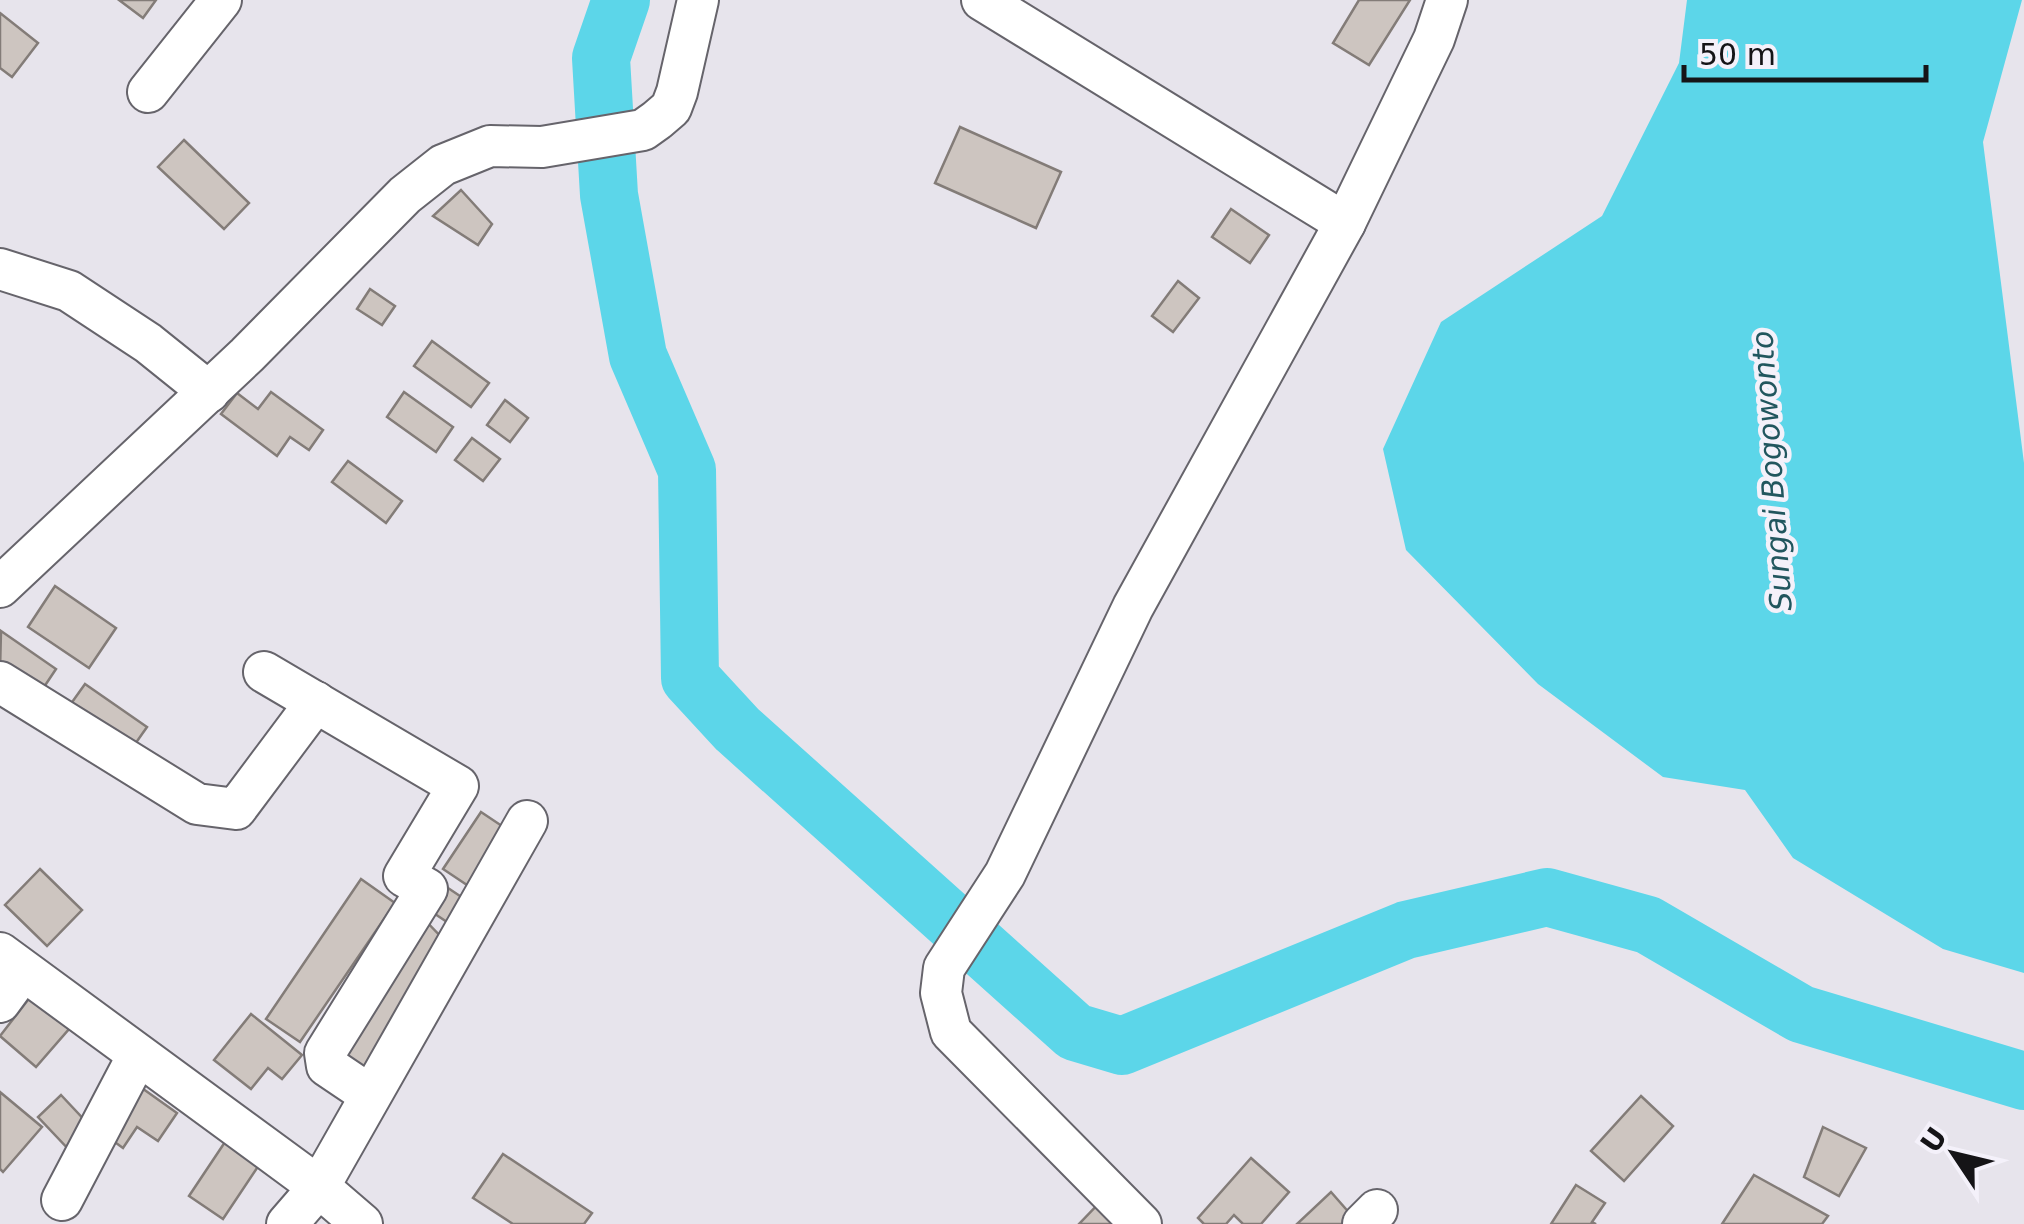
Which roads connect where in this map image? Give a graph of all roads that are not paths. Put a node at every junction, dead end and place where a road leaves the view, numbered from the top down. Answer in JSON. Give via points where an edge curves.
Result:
{"nodes":[{"id":1,"x":221,"y":0,"type":"edge"},
{"id":2,"x":698,"y":0,"type":"edge"},
{"id":3,"x":1447,"y":0,"type":"edge"},
{"id":4,"x":994,"y":3,"type":"edge"},
{"id":5,"x":148,"y":92,"type":"dead end"},
{"id":6,"x":1345,"y":223,"type":"junction"},
{"id":7,"x":0,"y":269,"type":"edge"},
{"id":8,"x":208,"y":392,"type":"junction"},
{"id":9,"x":0,"y":587,"type":"edge"},
{"id":10,"x":264,"y":672,"type":"dead end"},
{"id":11,"x":0,"y":682,"type":"edge"},
{"id":12,"x":316,"y":702,"type":"junction"},
{"id":13,"x":527,"y":821,"type":"dead end"},
{"id":14,"x":7,"y":976,"type":"edge"},
{"id":15,"x":138,"y":1055,"type":"junction"},
{"id":16,"x":370,"y":1095,"type":"junction"},
{"id":17,"x":319,"y":1187,"type":"junction"},
{"id":18,"x":62,"y":1200,"type":"dead end"},
{"id":19,"x":287,"y":1224,"type":"edge"},
{"id":20,"x":362,"y":1224,"type":"edge"},
{"id":21,"x":1141,"y":1224,"type":"edge"}],
"edges":[{"from":1,"to":5,"type":"street"},
{"from":2,"to":8,"type":"street","via":[[670,108],[643,130],[490,146],[443,165],[405,194]]},
{"from":3,"to":6,"type":"street"},
{"from":4,"to":6,"type":"street"},
{"from":6,"to":21,"type":"street","via":[[1133,607],[988,900],[944,968],[941,993],[951,1032]]},
{"from":7,"to":8,"type":"street","via":[[69,290]]},
{"from":8,"to":9,"type":"street"},
{"from":10,"to":12,"type":"street"},
{"from":11,"to":12,"type":"street","via":[[197,804],[236,809]]},
{"from":12,"to":16,"type":"street","via":[[458,786],[404,876],[428,889],[325,1053],[327,1066]]},
{"from":13,"to":16,"type":"street"},
{"from":14,"to":15,"type":"street"},
{"from":15,"to":17,"type":"street"},
{"from":15,"to":18,"type":"street"},
{"from":16,"to":17,"type":"street"},
{"from":17,"to":19,"type":"street"},
{"from":17,"to":20,"type":"street"}]}
